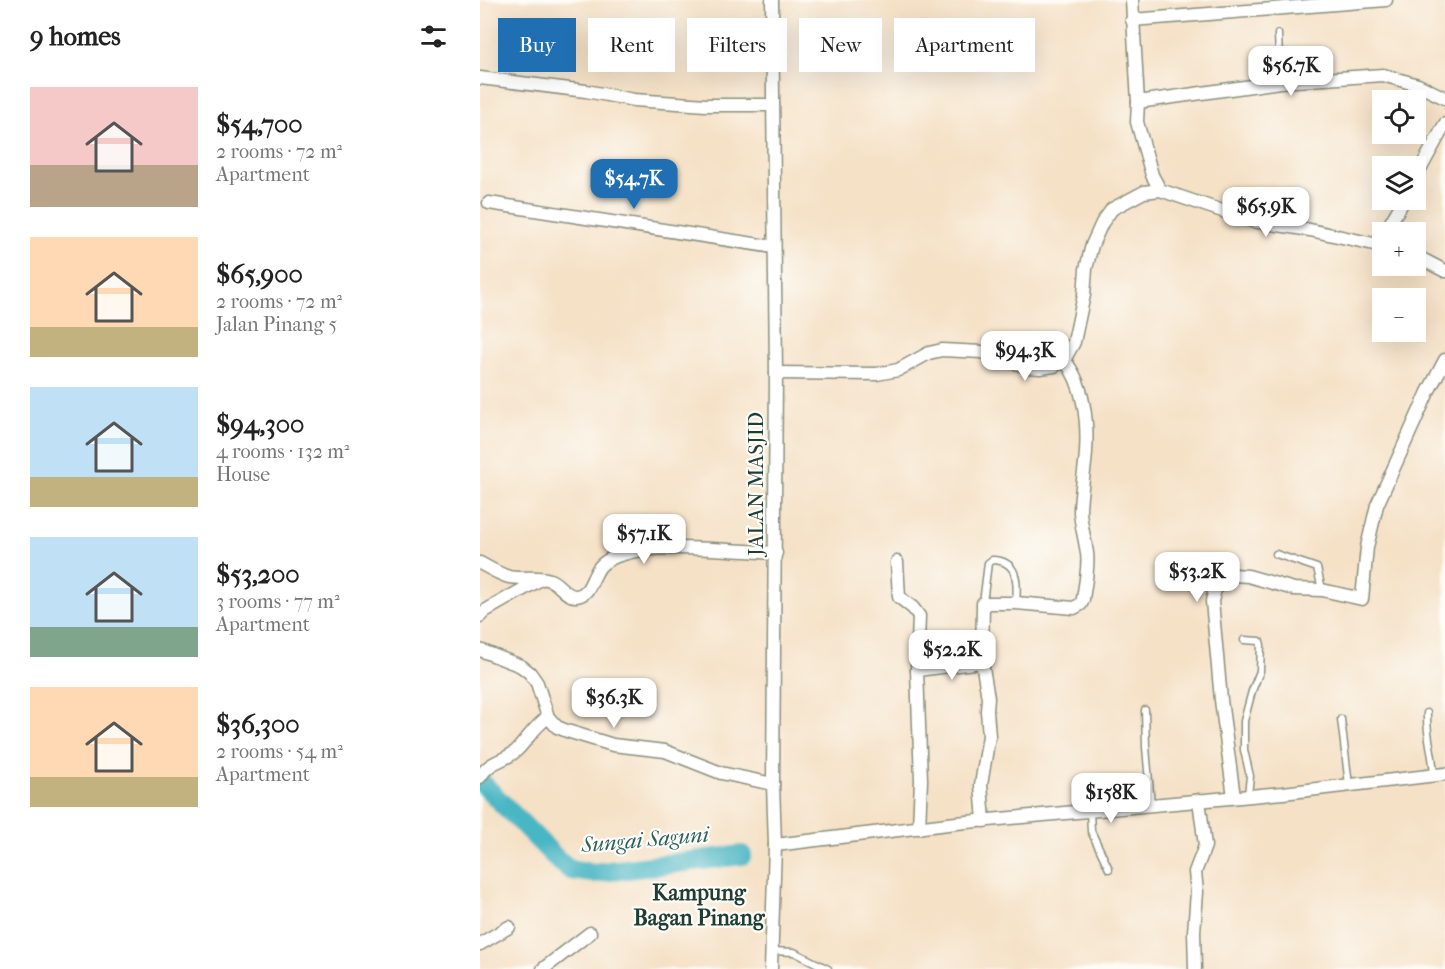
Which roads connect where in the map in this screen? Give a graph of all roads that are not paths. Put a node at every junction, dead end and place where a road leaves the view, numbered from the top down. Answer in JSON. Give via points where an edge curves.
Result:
{"nodes":[{"id":1,"x":772,"y":0,"type":"edge"},
{"id":2,"x":1132,"y":0,"type":"edge"},
{"id":3,"x":1386,"y":0,"type":"edge"},
{"id":4,"x":1277,"y":4,"type":"edge"},
{"id":5,"x":1132,"y":20,"type":"junction"},
{"id":6,"x":1278,"y":34,"type":"dead end"},
{"id":7,"x":480,"y":78,"type":"edge"},
{"id":8,"x":1280,"y":82,"type":"junction"},
{"id":9,"x":1445,"y":98,"type":"edge"},
{"id":10,"x":1138,"y":102,"type":"junction"},
{"id":11,"x":773,"y":105,"type":"junction"},
{"id":12,"x":1445,"y":124,"type":"edge"},
{"id":13,"x":1426,"y":159,"type":"edge"},
{"id":14,"x":1160,"y":190,"type":"junction"},
{"id":15,"x":489,"y":203,"type":"dead end"},
{"id":16,"x":1372,"y":241,"type":"edge"},
{"id":17,"x":774,"y":247,"type":"junction"},
{"id":18,"x":1426,"y":261,"type":"edge"},
{"id":19,"x":1445,"y":270,"type":"edge"},
{"id":20,"x":1064,"y":360,"type":"junction"},
{"id":21,"x":1445,"y":360,"type":"edge"},
{"id":22,"x":776,"y":372,"type":"junction"},
{"id":23,"x":776,"y":553,"type":"junction"},
{"id":24,"x":1276,"y":554,"type":"dead end"},
{"id":25,"x":897,"y":562,"type":"dead end"},
{"id":26,"x":480,"y":563,"type":"edge"},
{"id":27,"x":510,"y":577,"type":"junction"},
{"id":28,"x":543,"y":578,"type":"junction"},
{"id":29,"x":1322,"y":590,"type":"junction"},
{"id":30,"x":513,"y":596,"type":"junction"},
{"id":31,"x":983,"y":603,"type":"junction"},
{"id":32,"x":1016,"y":603,"type":"junction"},
{"id":33,"x":480,"y":616,"type":"edge"},
{"id":34,"x":1244,"y":640,"type":"dead end"},
{"id":35,"x":480,"y":650,"type":"edge"},
{"id":36,"x":982,"y":662,"type":"junction"},
{"id":37,"x":917,"y":670,"type":"junction"},
{"id":38,"x":1145,"y":710,"type":"dead end"},
{"id":39,"x":1427,"y":713,"type":"dead end"},
{"id":40,"x":548,"y":717,"type":"junction"},
{"id":41,"x":1341,"y":719,"type":"dead end"},
{"id":42,"x":1439,"y":774,"type":"edge"},
{"id":43,"x":481,"y":775,"type":"edge"},
{"id":44,"x":773,"y":784,"type":"junction"},
{"id":45,"x":1349,"y":785,"type":"junction"},
{"id":46,"x":1248,"y":795,"type":"junction"},
{"id":47,"x":1234,"y":796,"type":"junction"},
{"id":48,"x":1199,"y":800,"type":"junction"},
{"id":49,"x":1151,"y":805,"type":"junction"},
{"id":50,"x":1090,"y":811,"type":"junction"},
{"id":51,"x":984,"y":821,"type":"junction"},
{"id":52,"x":919,"y":828,"type":"junction"},
{"id":53,"x":775,"y":845,"type":"junction"},
{"id":54,"x":1109,"y":869,"type":"dead end"},
{"id":55,"x":509,"y":927,"type":"dead end"},
{"id":56,"x":590,"y":933,"type":"dead end"},
{"id":57,"x":480,"y":944,"type":"edge"},
{"id":58,"x":771,"y":951,"type":"junction"},
{"id":59,"x":543,"y":969,"type":"edge"},
{"id":60,"x":771,"y":969,"type":"edge"},
{"id":61,"x":828,"y":969,"type":"edge"},
{"id":62,"x":1195,"y":969,"type":"edge"}],
"edges":[{"from":1,"to":11,"type":"street","name":"JALAN MASJID"},
{"from":2,"to":5,"type":"street"},
{"from":3,"to":4,"type":"street"},
{"from":4,"to":5,"type":"street"},
{"from":5,"to":10,"type":"street"},
{"from":6,"to":8,"type":"lane"},
{"from":7,"to":11,"type":"street","via":[[634,100]]},
{"from":8,"to":9,"type":"street","via":[[1383,75]]},
{"from":8,"to":10,"type":"street"},
{"from":10,"to":14,"type":"street","via":[[1141,141]]},
{"from":11,"to":17,"type":"street","name":"JALAN MASJID"},
{"from":12,"to":13,"type":"street"},
{"from":14,"to":16,"type":"street","via":[[1252,221]]},
{"from":14,"to":20,"type":"street","via":[[1144,192],[1112,209],[1102,223],[1086,269],[1074,342]]},
{"from":15,"to":17,"type":"street"},
{"from":17,"to":22,"type":"street","name":"JALAN MASJID"},
{"from":18,"to":19,"type":"street"},
{"from":20,"to":22,"type":"street","via":[[1054,366],[1034,368],[982,352],[942,350],[929,352],[898,370],[877,374]]},
{"from":20,"to":32,"type":"street","via":[[1078,386],[1085,418],[1080,510],[1087,554],[1083,599],[1074,608]]},
{"from":21,"to":29,"type":"street","via":[[1377,506],[1367,547],[1362,599]]},
{"from":22,"to":23,"type":"street","name":"JALAN MASJID"},
{"from":23,"to":28,"type":"street","via":[[636,550],[605,562],[585,592],[576,596]]},
{"from":23,"to":44,"type":"street","name":"JALAN MASJID"},
{"from":24,"to":29,"type":"lane","via":[[1317,568]]},
{"from":25,"to":37,"type":"street","via":[[899,597],[919,616]]},
{"from":26,"to":27,"type":"street"},
{"from":27,"to":28,"type":"street"},
{"from":27,"to":30,"type":"street"},
{"from":28,"to":30,"type":"street"},
{"from":29,"to":47,"type":"street","via":[[1294,589],[1234,575],[1216,586],[1212,601]]},
{"from":30,"to":33,"type":"street"},
{"from":31,"to":32,"type":"street"},
{"from":31,"to":32,"type":"lane","via":[[988,563],[992,560],[1013,568],[1017,578]]},
{"from":31,"to":36,"type":"street"},
{"from":34,"to":46,"type":"lane","via":[[1260,641],[1261,645],[1260,671],[1244,721],[1244,750],[1250,776]]},
{"from":35,"to":40,"type":"street","via":[[530,673]]},
{"from":36,"to":37,"type":"street"},
{"from":36,"to":51,"type":"street","via":[[989,736],[981,785]]},
{"from":37,"to":52,"type":"street"},
{"from":38,"to":49,"type":"lane"},
{"from":39,"to":42,"type":"lane","via":[[1426,728]]},
{"from":40,"to":43,"type":"street","via":[[517,750],[496,760]]},
{"from":40,"to":44,"type":"street","via":[[557,727],[579,736],[613,745],[665,751],[721,772]]},
{"from":41,"to":45,"type":"lane"},
{"from":42,"to":45,"type":"street"},
{"from":44,"to":53,"type":"street","name":"JALAN MASJID"},
{"from":45,"to":46,"type":"street"},
{"from":46,"to":47,"type":"street"},
{"from":47,"to":48,"type":"street"},
{"from":48,"to":49,"type":"street"},
{"from":48,"to":62,"type":"street","via":[[1205,846],[1195,872]]},
{"from":49,"to":50,"type":"street"},
{"from":50,"to":51,"type":"street"},
{"from":50,"to":54,"type":"lane","via":[[1091,828]]},
{"from":51,"to":52,"type":"street"},
{"from":52,"to":53,"type":"street"},
{"from":53,"to":58,"type":"street","name":"JALAN MASJID"},
{"from":55,"to":57,"type":"street"},
{"from":56,"to":59,"type":"street"},
{"from":58,"to":60,"type":"street","name":"JALAN MASJID"},
{"from":58,"to":61,"type":"lane","via":[[794,952]]}]}
